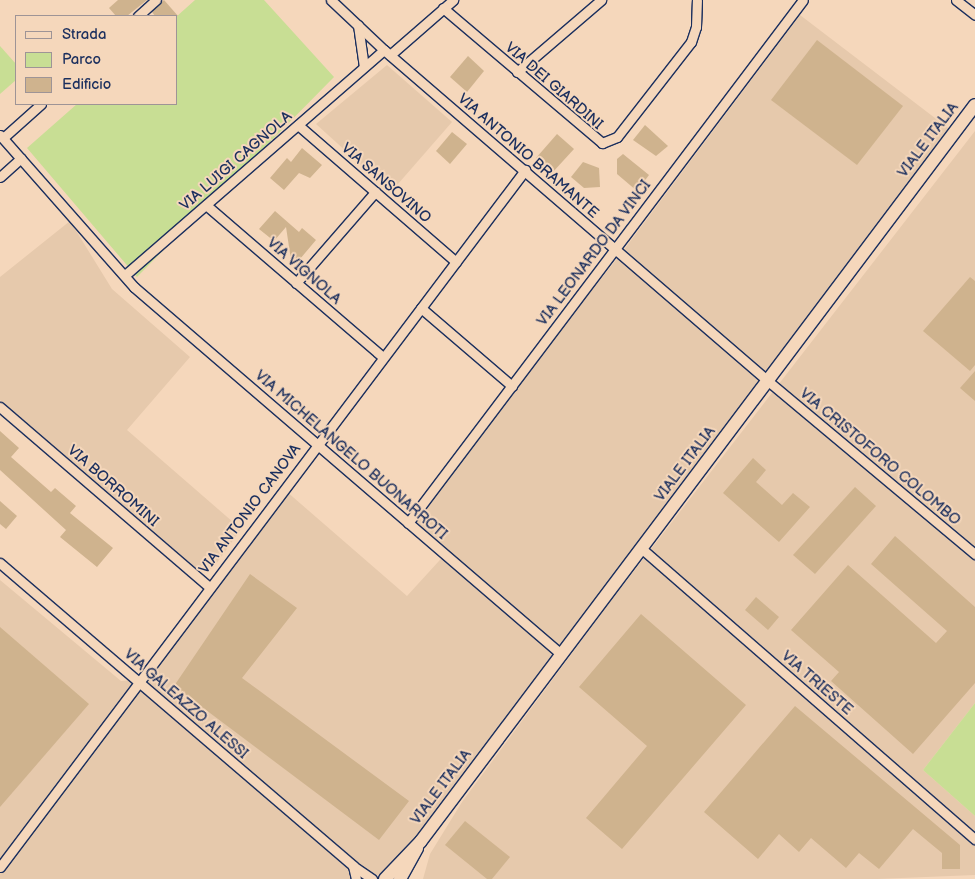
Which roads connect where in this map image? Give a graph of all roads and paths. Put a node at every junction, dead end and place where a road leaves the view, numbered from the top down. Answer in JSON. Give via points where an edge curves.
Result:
{"nodes":[{"id":1,"x":156,"y":0,"type":"edge"},
{"id":2,"x":453,"y":0,"type":"edge"},
{"id":3,"x":601,"y":0,"type":"edge"},
{"id":4,"x":696,"y":0,"type":"edge"},
{"id":5,"x":803,"y":0,"type":"edge"},
{"id":6,"x":956,"y":0,"type":"edge"},
{"id":7,"x":338,"y":2,"type":"edge"},
{"id":8,"x":443,"y":8,"type":"junction"},
{"id":9,"x":139,"y":15,"type":"edge"},
{"id":10,"x":975,"y":15,"type":"edge"},
{"id":11,"x":357,"y":25,"type":"junction"},
{"id":12,"x":387,"y":53,"type":"junction"},
{"id":13,"x":364,"y":67,"type":"junction"},
{"id":14,"x":517,"y":72,"type":"junction"},
{"id":15,"x":40,"y":105,"type":"edge"},
{"id":16,"x":975,"y":105,"type":"edge"},
{"id":17,"x":298,"y":124,"type":"junction"},
{"id":18,"x":1,"y":136,"type":"edge"},
{"id":19,"x":21,"y":158,"type":"junction"},
{"id":20,"x":525,"y":170,"type":"junction"},
{"id":21,"x":0,"y":177,"type":"edge"},
{"id":22,"x":376,"y":192,"type":"junction"},
{"id":23,"x":206,"y":206,"type":"junction"},
{"id":24,"x":614,"y":248,"type":"junction"},
{"id":25,"x":456,"y":262,"type":"junction"},
{"id":26,"x":125,"y":275,"type":"junction"},
{"id":27,"x":296,"y":283,"type":"junction"},
{"id":28,"x":421,"y":308,"type":"junction"},
{"id":29,"x":383,"y":357,"type":"junction"},
{"id":30,"x":768,"y":381,"type":"junction"},
{"id":31,"x":512,"y":386,"type":"junction"},
{"id":32,"x":0,"y":407,"type":"edge"},
{"id":33,"x":317,"y":444,"type":"junction"},
{"id":34,"x":408,"y":523,"type":"junction"},
{"id":35,"x":641,"y":548,"type":"junction"},
{"id":36,"x":975,"y":554,"type":"edge"},
{"id":37,"x":0,"y":563,"type":"edge"},
{"id":38,"x":208,"y":586,"type":"junction"},
{"id":39,"x":561,"y":654,"type":"junction"},
{"id":40,"x":141,"y":682,"type":"junction"},
{"id":41,"x":975,"y":839,"type":"edge"},
{"id":42,"x":420,"y":841,"type":"junction"},
{"id":43,"x":0,"y":866,"type":"edge"},
{"id":44,"x":353,"y":866,"type":"junction"},
{"id":45,"x":356,"y":879,"type":"edge"},
{"id":46,"x":372,"y":879,"type":"edge"},
{"id":47,"x":386,"y":879,"type":"edge"},
{"id":48,"x":400,"y":879,"type":"edge"}],
"edges":[{"from":1,"to":9,"type":"street"},
{"from":2,"to":8,"type":"street","name":"VIA LUIGI CAGNOLA"},
{"from":3,"to":14,"type":"street"},
{"from":4,"to":14,"type":"street","name":"VIA DEI GIARDINI","via":[[696,27],[691,42],[617,137],[609,142],[596,141]]},
{"from":5,"to":24,"type":"street","name":"VIA LEONARDO DA VINCI"},
{"from":6,"to":10,"type":"street"},
{"from":7,"to":11,"type":"street","name":"VIA ANTONIO BRAMANTE"},
{"from":8,"to":12,"type":"street","name":"VIA LUIGI CAGNOLA"},
{"from":8,"to":14,"type":"street","name":"VIA DEI GIARDINI"},
{"from":11,"to":12,"type":"street","name":"VIA ANTONIO BRAMANTE"},
{"from":11,"to":13,"type":"street"},
{"from":12,"to":13,"type":"street","name":"VIA LUIGI CAGNOLA"},
{"from":12,"to":20,"type":"street","name":"VIA ANTONIO BRAMANTE"},
{"from":13,"to":17,"type":"street","name":"VIA LUIGI CAGNOLA"},
{"from":15,"to":18,"type":"street"},
{"from":16,"to":30,"type":"street","name":"VIALE ITALIA"},
{"from":17,"to":22,"type":"street","name":"VIA SANSOVINO"},
{"from":17,"to":23,"type":"street","name":"VIA LUIGI CAGNOLA"},
{"from":18,"to":19,"type":"street","name":"VIA MICHELANGELO BUONARROTI"},
{"from":19,"to":21,"type":"street"},
{"from":19,"to":26,"type":"street","name":"VIA MICHELANGELO BUONARROTI"},
{"from":20,"to":24,"type":"street","name":"VIA ANTONIO BRAMANTE"},
{"from":20,"to":25,"type":"street","name":"VIA ANTONIO CANOVA"},
{"from":22,"to":25,"type":"street","name":"VIA SANSOVINO"},
{"from":22,"to":27,"type":"street"},
{"from":23,"to":26,"type":"street","name":"VIA LUIGI CAGNOLA"},
{"from":23,"to":27,"type":"street","name":"VIA VIGNOLA"},
{"from":24,"to":30,"type":"street","name":"VIA ANTONIO BRAMANTE"},
{"from":24,"to":31,"type":"street","name":"VIA LEONARDO DA VINCI"},
{"from":25,"to":28,"type":"street","name":"VIA ANTONIO CANOVA"},
{"from":26,"to":33,"type":"street","name":"VIA MICHELANGELO BUONARROTI"},
{"from":27,"to":29,"type":"street","name":"VIA VIGNOLA"},
{"from":28,"to":29,"type":"street","name":"VIA ANTONIO CANOVA"},
{"from":28,"to":31,"type":"street"},
{"from":29,"to":33,"type":"street","name":"VIA ANTONIO CANOVA"},
{"from":30,"to":35,"type":"street","name":"VIALE ITALIA"},
{"from":30,"to":36,"type":"street","name":"VIA CRISTOFORO COLOMBO"},
{"from":31,"to":34,"type":"street","name":"VIA LEONARDO DA VINCI"},
{"from":32,"to":38,"type":"street","name":"VIA BORROMINI"},
{"from":33,"to":34,"type":"street","name":"VIA MICHELANGELO BUONARROTI"},
{"from":33,"to":38,"type":"street","name":"VIA ANTONIO CANOVA"},
{"from":34,"to":39,"type":"street","name":"VIA MICHELANGELO BUONARROTI"},
{"from":35,"to":39,"type":"street","name":"VIALE ITALIA"},
{"from":35,"to":41,"type":"street","name":"VIA TRIESTE"},
{"from":37,"to":40,"type":"street","name":"VIA GALEAZZO ALESSI"},
{"from":38,"to":40,"type":"street","name":"VIA ANTONIO CANOVA"},
{"from":39,"to":42,"type":"street","name":"VIALE ITALIA"},
{"from":40,"to":43,"type":"street","name":"VIA ANTONIO CANOVA"},
{"from":40,"to":44,"type":"street","name":"VIA GALEAZZO ALESSI"},
{"from":42,"to":47,"type":"street","name":"VIALE ITALIA"},
{"from":42,"to":48,"type":"street","name":"VIALE ITALIA"},
{"from":44,"to":45,"type":"street"},
{"from":44,"to":46,"type":"street","name":"VIA GALEAZZO ALESSI"}]}
